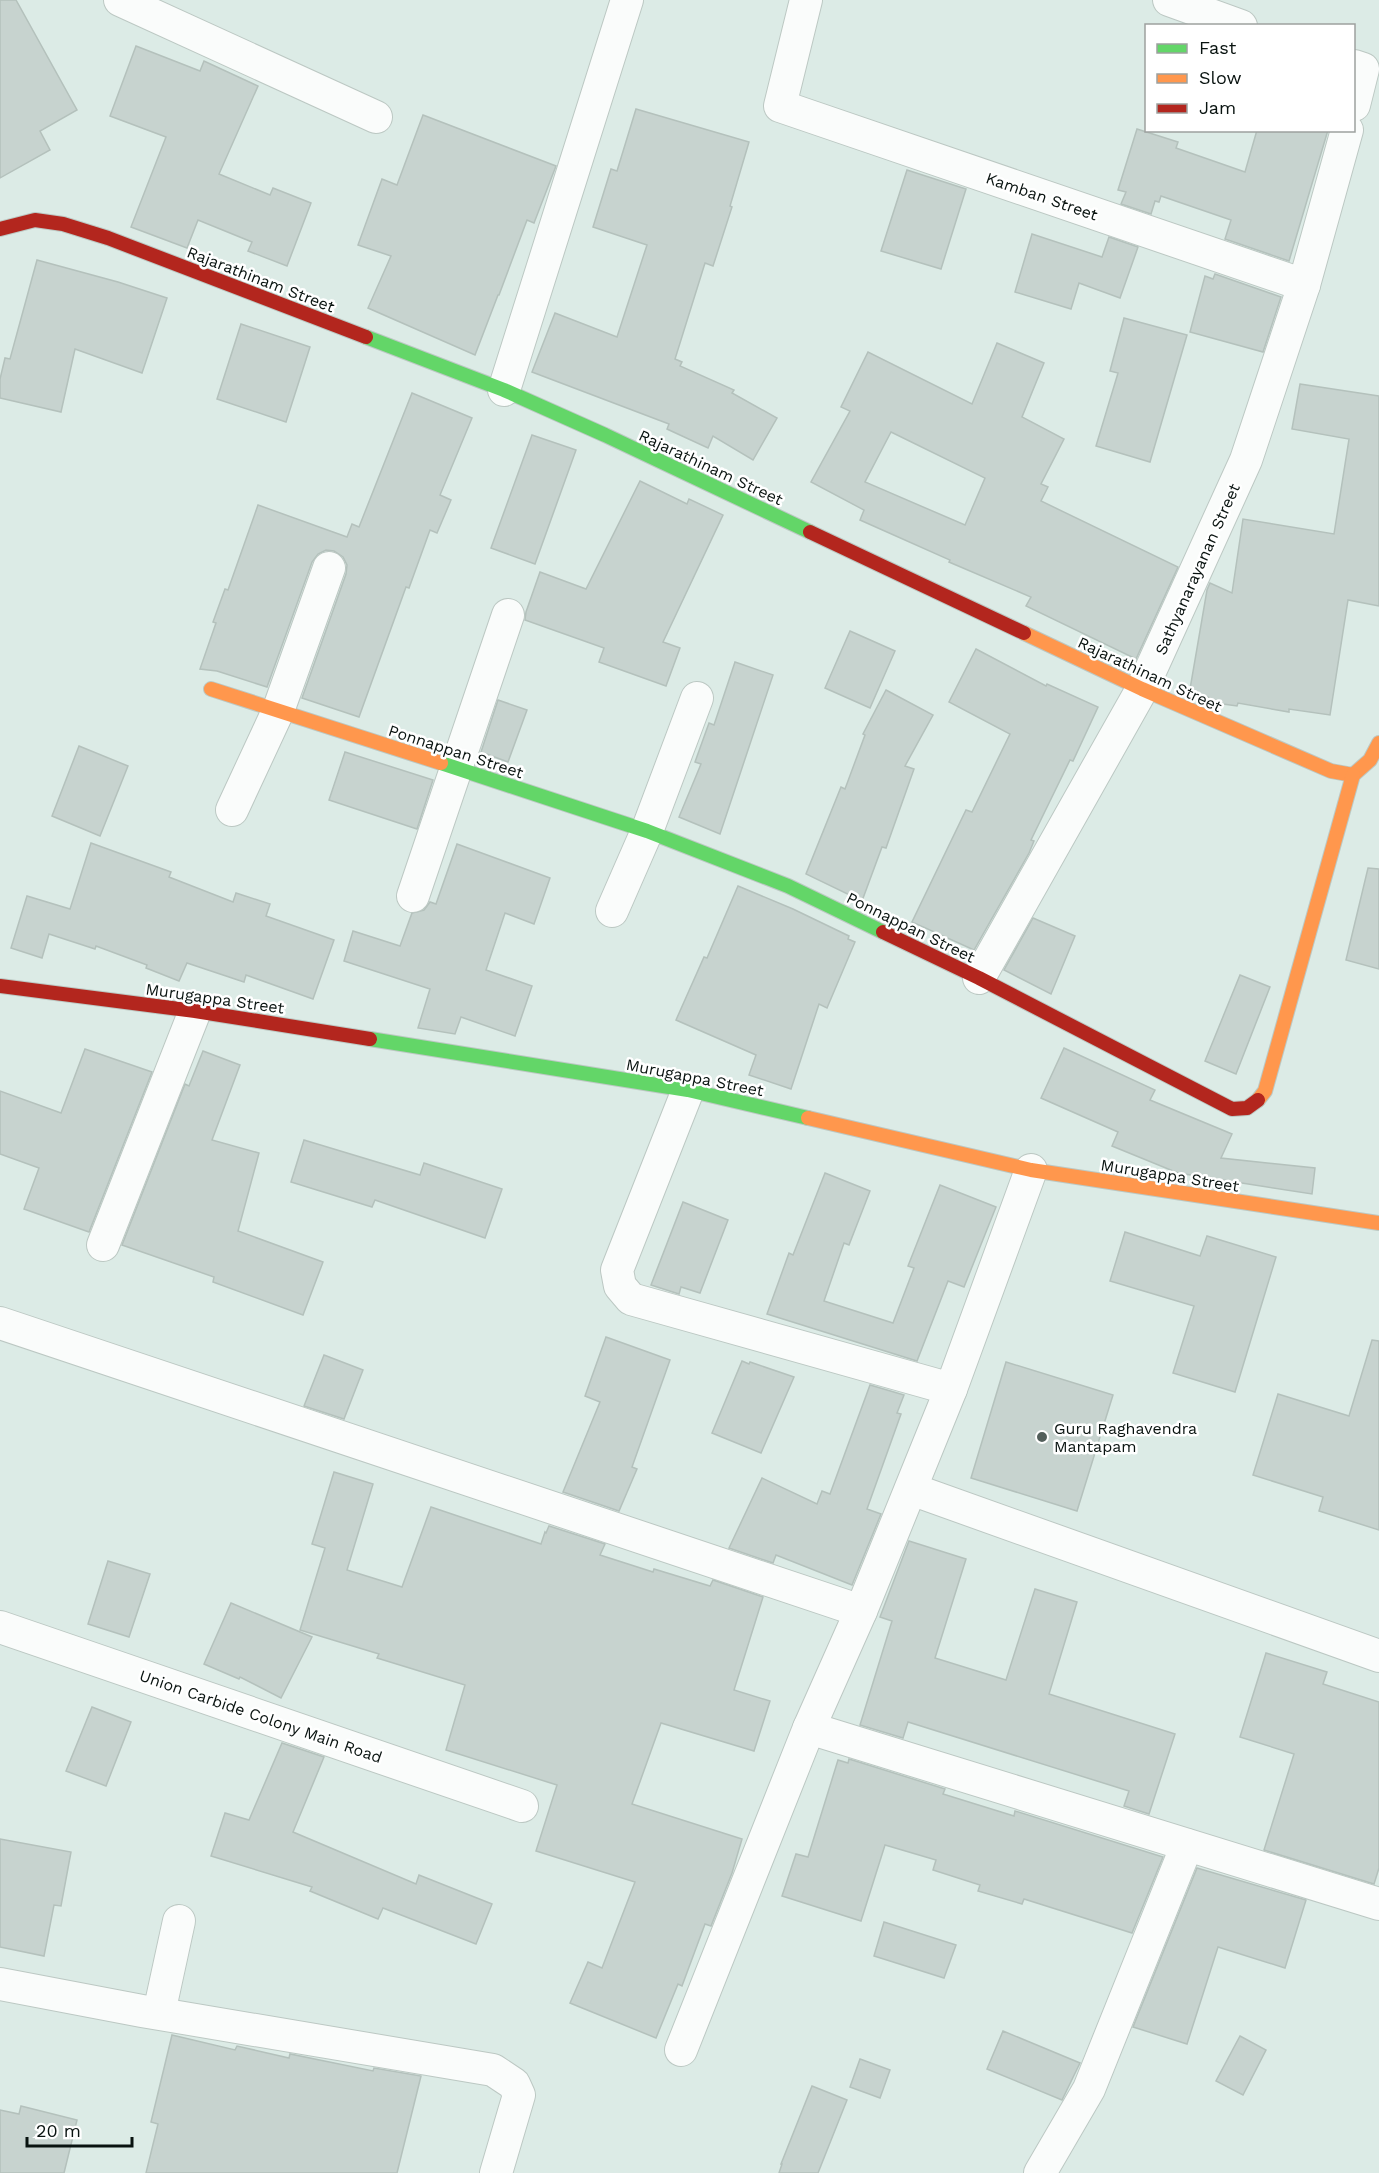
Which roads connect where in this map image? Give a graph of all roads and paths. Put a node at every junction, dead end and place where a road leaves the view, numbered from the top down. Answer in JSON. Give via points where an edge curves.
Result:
{"nodes":[{"id":1,"x":120,"y":0,"type":"edge"},
{"id":2,"x":627,"y":0,"type":"edge"},
{"id":3,"x":806,"y":0,"type":"edge"},
{"id":4,"x":1169,"y":0,"type":"edge"},
{"id":5,"x":1235,"y":24,"type":"edge"},
{"id":6,"x":1358,"y":68,"type":"edge"},
{"id":7,"x":1355,"y":90,"type":"edge"},
{"id":8,"x":376,"y":117,"type":"dead end"},
{"id":9,"x":1346,"y":132,"type":"edge"},
{"id":10,"x":0,"y":229,"type":"edge"},
{"id":11,"x":1304,"y":285,"type":"junction"},
{"id":12,"x":504,"y":390,"type":"junction"},
{"id":13,"x":329,"y":568,"type":"dead end"},
{"id":14,"x":508,"y":615,"type":"dead end"},
{"id":15,"x":1142,"y":689,"type":"junction"},
{"id":16,"x":211,"y":690,"type":"dead end"},
{"id":17,"x":697,"y":698,"type":"dead end"},
{"id":18,"x":278,"y":711,"type":"junction"},
{"id":19,"x":1379,"y":743,"type":"edge"},
{"id":20,"x":457,"y":768,"type":"junction"},
{"id":21,"x":1353,"y":775,"type":"junction"},
{"id":22,"x":232,"y":810,"type":"dead end"},
{"id":23,"x":647,"y":831,"type":"junction"},
{"id":24,"x":412,"y":896,"type":"dead end"},
{"id":25,"x":612,"y":911,"type":"dead end"},
{"id":26,"x":979,"y":978,"type":"junction"},
{"id":27,"x":0,"y":986,"type":"edge"},
{"id":28,"x":195,"y":1011,"type":"junction"},
{"id":29,"x":688,"y":1090,"type":"junction"},
{"id":30,"x":1031,"y":1170,"type":"junction"},
{"id":31,"x":1379,"y":1223,"type":"edge"},
{"id":32,"x":103,"y":1245,"type":"dead end"},
{"id":33,"x":0,"y":1323,"type":"edge"},
{"id":34,"x":951,"y":1389,"type":"junction"},
{"id":35,"x":911,"y":1489,"type":"junction"},
{"id":36,"x":861,"y":1611,"type":"junction"},
{"id":37,"x":0,"y":1627,"type":"edge"},
{"id":38,"x":1379,"y":1656,"type":"edge"},
{"id":39,"x":809,"y":1728,"type":"junction"},
{"id":40,"x":522,"y":1806,"type":"dead end"},
{"id":41,"x":1187,"y":1845,"type":"junction"},
{"id":42,"x":1379,"y":1904,"type":"edge"},
{"id":43,"x":179,"y":1921,"type":"dead end"},
{"id":44,"x":0,"y":1984,"type":"edge"},
{"id":45,"x":159,"y":2013,"type":"junction"},
{"id":46,"x":681,"y":2050,"type":"dead end"},
{"id":47,"x":496,"y":2173,"type":"edge"},
{"id":48,"x":1040,"y":2173,"type":"edge"}],
"edges":[{"from":1,"to":8,"type":"street"},
{"from":2,"to":12,"type":"street"},
{"from":3,"to":11,"type":"street","name":"Kamban Street","via":[[780,106]]},
{"from":4,"to":5,"type":"street"},
{"from":6,"to":7,"type":"street"},
{"from":9,"to":11,"type":"street","name":"Sathyanarayanan Street"},
{"from":10,"to":12,"type":"street","name":"Rajarathinam Street","via":[[35,220],[108,238]]},
{"from":11,"to":15,"type":"street","name":"Sathyanarayanan Street","via":[[1246,460]]},
{"from":12,"to":15,"type":"street","name":"Rajarathinam Street"},
{"from":13,"to":18,"type":"street"},
{"from":14,"to":20,"type":"street"},
{"from":15,"to":21,"type":"street","name":"Rajarathinam Street","via":[[1311,764]]},
{"from":15,"to":26,"type":"street","name":"Sathyanarayanan Street"},
{"from":16,"to":18,"type":"street","name":"Ponnappan Street"},
{"from":17,"to":23,"type":"street"},
{"from":18,"to":20,"type":"street","name":"Ponnappan Street"},
{"from":18,"to":22,"type":"street"},
{"from":19,"to":21,"type":"street","via":[[1370,759]]},
{"from":20,"to":23,"type":"street","name":"Ponnappan Street"},
{"from":20,"to":24,"type":"street"},
{"from":21,"to":26,"type":"street","name":"Ponnappan Street","via":[[1265,1091],[1248,1109],[1232,1109]]},
{"from":23,"to":25,"type":"street"},
{"from":23,"to":26,"type":"street","name":"Ponnappan Street","via":[[789,886]]},
{"from":27,"to":28,"type":"street","name":"Murugappa Street"},
{"from":28,"to":29,"type":"street","name":"Murugappa Street"},
{"from":28,"to":32,"type":"street"},
{"from":29,"to":30,"type":"street","name":"Murugappa Street"},
{"from":29,"to":34,"type":"street","via":[[617,1270],[620,1286],[631,1299]]},
{"from":30,"to":31,"type":"street","name":"Murugappa Street"},
{"from":30,"to":34,"type":"street"},
{"from":33,"to":36,"type":"street"},
{"from":34,"to":35,"type":"street"},
{"from":35,"to":36,"type":"street"},
{"from":35,"to":38,"type":"street"},
{"from":36,"to":39,"type":"street"},
{"from":37,"to":40,"type":"street","name":"Union Carbide Colony Main Road"},
{"from":39,"to":41,"type":"street"},
{"from":39,"to":46,"type":"street"},
{"from":41,"to":42,"type":"street"},
{"from":41,"to":48,"type":"street","via":[[1089,2089]]},
{"from":43,"to":45,"type":"street"},
{"from":44,"to":45,"type":"street"},
{"from":45,"to":47,"type":"street","via":[[493,2070],[514,2084],[519,2095]]}]}
